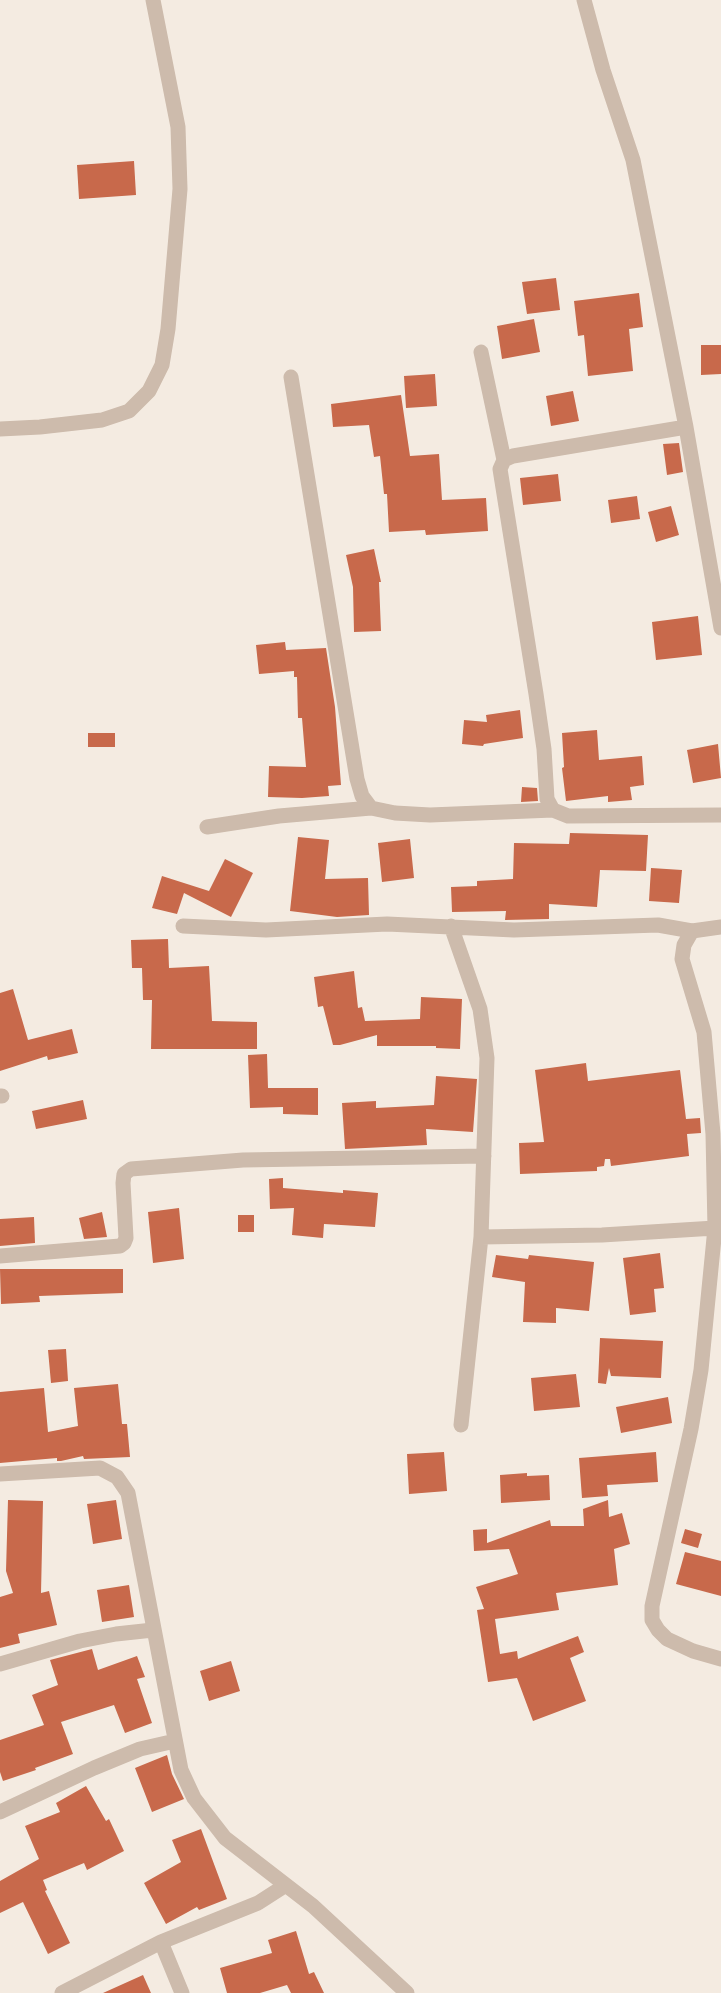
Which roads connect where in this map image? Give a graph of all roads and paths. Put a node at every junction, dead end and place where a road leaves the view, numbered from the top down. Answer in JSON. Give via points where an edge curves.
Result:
{"nodes":[{"id":1,"x":153,"y":0,"type":"edge"},
{"id":2,"x":584,"y":0,"type":"edge"},
{"id":3,"x":481,"y":352,"type":"dead end"},
{"id":4,"x":291,"y":377,"type":"dead end"},
{"id":5,"x":686,"y":427,"type":"junction"},
{"id":6,"x":0,"y":429,"type":"edge"},
{"id":7,"x":504,"y":460,"type":"junction"},
{"id":8,"x":721,"y":628,"type":"edge"},
{"id":9,"x":371,"y":808,"type":"junction"},
{"id":10,"x":553,"y":810,"type":"junction"},
{"id":11,"x":721,"y":815,"type":"edge"},
{"id":12,"x":207,"y":827,"type":"dead end"},
{"id":13,"x":183,"y":926,"type":"dead end"},
{"id":14,"x":451,"y":926,"type":"junction"},
{"id":15,"x":721,"y":927,"type":"edge"},
{"id":16,"x":692,"y":931,"type":"junction"},
{"id":17,"x":484,"y":1156,"type":"junction"},
{"id":18,"x":715,"y":1228,"type":"junction"},
{"id":19,"x":481,"y":1237,"type":"junction"},
{"id":20,"x":0,"y":1256,"type":"edge"},
{"id":21,"x":461,"y":1425,"type":"dead end"},
{"id":22,"x":0,"y":1474,"type":"edge"},
{"id":23,"x":153,"y":1630,"type":"junction"},
{"id":24,"x":721,"y":1659,"type":"edge"},
{"id":25,"x":0,"y":1664,"type":"edge"},
{"id":26,"x":175,"y":1741,"type":"junction"},
{"id":27,"x":0,"y":1812,"type":"edge"},
{"id":28,"x":286,"y":1885,"type":"junction"},
{"id":29,"x":161,"y":1942,"type":"junction"},
{"id":30,"x":62,"y":1993,"type":"edge"},
{"id":31,"x":182,"y":1993,"type":"edge"},
{"id":32,"x":408,"y":1993,"type":"edge"}],
"edges":[{"from":1,"to":6,"type":"street","via":[[178,127],[180,189],[162,365],[149,391],[129,411],[102,420]]},
{"from":2,"to":5,"type":"street","via":[[633,160]]},
{"from":3,"to":7,"type":"street"},
{"from":4,"to":9,"type":"street","via":[[357,779]]},
{"from":5,"to":7,"type":"street"},
{"from":5,"to":8,"type":"street"},
{"from":7,"to":10,"type":"street","via":[[500,469],[541,727],[546,799]]},
{"from":9,"to":10,"type":"street","via":[[430,815]]},
{"from":9,"to":12,"type":"street"},
{"from":10,"to":11,"type":"street","via":[[568,816]]},
{"from":13,"to":14,"type":"street","via":[[266,930],[387,924]]},
{"from":14,"to":16,"type":"street","via":[[514,930],[658,925]]},
{"from":14,"to":17,"type":"street","via":[[480,1009],[487,1058]]},
{"from":15,"to":16,"type":"street"},
{"from":16,"to":18,"type":"street","via":[[682,959],[705,1032]]},
{"from":17,"to":19,"type":"street"},
{"from":17,"to":20,"type":"street","via":[[243,1160],[131,1169],[124,1174],[126,1238],[120,1246]]},
{"from":18,"to":19,"type":"street"},
{"from":18,"to":24,"type":"street","via":[[699,1381],[652,1620],[667,1639]]},
{"from":19,"to":21,"type":"street"},
{"from":22,"to":23,"type":"street","via":[[100,1468],[117,1477],[128,1493]]},
{"from":23,"to":25,"type":"street","via":[[80,1641]]},
{"from":23,"to":26,"type":"street"},
{"from":26,"to":27,"type":"street","via":[[140,1749]]},
{"from":26,"to":28,"type":"street","via":[[181,1770],[207,1818],[225,1838]]},
{"from":28,"to":29,"type":"street","via":[[258,1903]]},
{"from":28,"to":32,"type":"street"},
{"from":29,"to":30,"type":"street"},
{"from":29,"to":31,"type":"street"}]}
